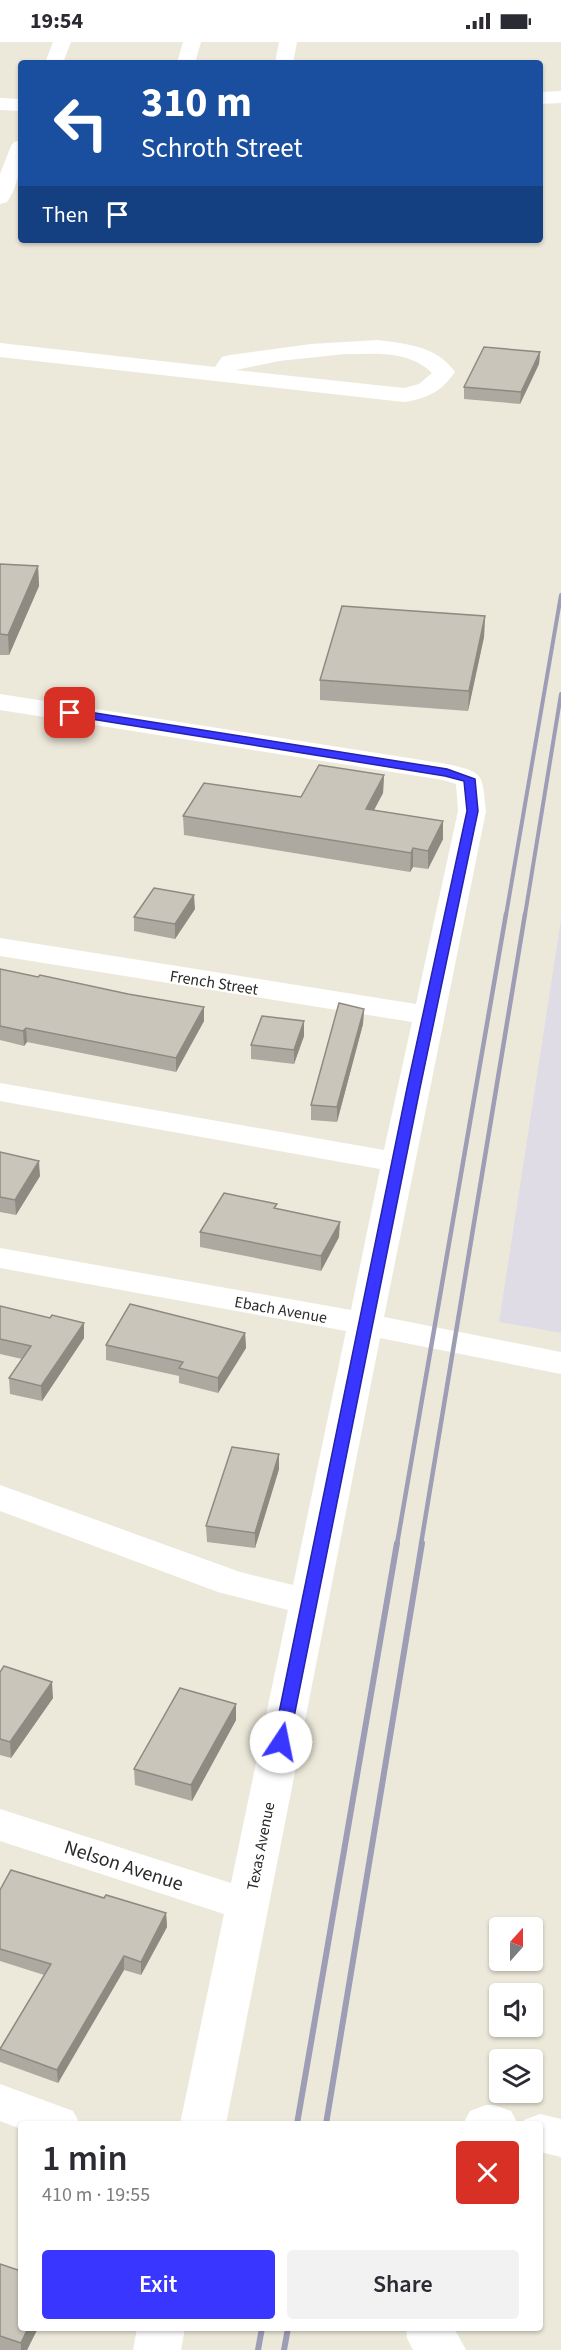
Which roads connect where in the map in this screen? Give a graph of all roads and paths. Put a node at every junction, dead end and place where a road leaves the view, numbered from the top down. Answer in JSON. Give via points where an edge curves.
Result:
{"nodes":[{"id":1,"x":62,"y":42,"type":"edge"},
{"id":2,"x":192,"y":42,"type":"edge"},
{"id":3,"x":288,"y":42,"type":"edge"},
{"id":4,"x":55,"y":60,"type":"edge"},
{"id":5,"x":187,"y":60,"type":"edge"},
{"id":6,"x":285,"y":60,"type":"edge"},
{"id":7,"x":561,"y":97,"type":"edge"},
{"id":8,"x":543,"y":98,"type":"edge"},
{"id":9,"x":0,"y":104,"type":"edge"},
{"id":10,"x":18,"y":105,"type":"edge"},
{"id":11,"x":18,"y":153,"type":"edge"},
{"id":12,"x":0,"y":198,"type":"edge"},
{"id":13,"x":0,"y":350,"type":"edge"},
{"id":14,"x":225,"y":368,"type":"junction"},
{"id":15,"x":0,"y":702,"type":"edge"},
{"id":16,"x":0,"y":947,"type":"edge"},
{"id":17,"x":429,"y":1014,"type":"junction"},
{"id":18,"x":0,"y":1092,"type":"edge"},
{"id":19,"x":398,"y":1162,"type":"junction"},
{"id":20,"x":0,"y":1258,"type":"edge"},
{"id":21,"x":366,"y":1324,"type":"junction"},
{"id":22,"x":561,"y":1363,"type":"edge"},
{"id":23,"x":0,"y":1497,"type":"edge"},
{"id":24,"x":309,"y":1602,"type":"junction"},
{"id":25,"x":0,"y":1826,"type":"edge"},
{"id":26,"x":248,"y":1905,"type":"junction"},
{"id":27,"x":0,"y":2102,"type":"edge"},
{"id":28,"x":49,"y":2121,"type":"edge"},
{"id":29,"x":204,"y":2121,"type":"edge"},
{"id":30,"x":543,"y":2134,"type":"edge"},
{"id":31,"x":561,"y":2138,"type":"edge"},
{"id":32,"x":160,"y":2331,"type":"edge"},
{"id":33,"x":430,"y":2331,"type":"edge"},
{"id":34,"x":157,"y":2350,"type":"edge"},
{"id":35,"x":442,"y":2350,"type":"edge"}],
"edges":[{"from":1,"to":4,"type":"street"},
{"from":2,"to":5,"type":"street"},
{"from":3,"to":6,"type":"street"},
{"from":7,"to":8,"type":"street"},
{"from":9,"to":10,"type":"street"},
{"from":11,"to":12,"type":"street"},
{"from":13,"to":14,"type":"street","via":[[165,369]]},
{"from":14,"to":14,"type":"street","via":[[404,395],[436,386],[444,372],[440,362],[423,354],[354,346]]},
{"from":15,"to":17,"type":"street","name":"Texas Avenue","via":[[447,772],[469,779],[472,811]]},
{"from":16,"to":17,"type":"street","name":"French Street"},
{"from":17,"to":19,"type":"street","name":"Texas Avenue"},
{"from":18,"to":19,"type":"street"},
{"from":19,"to":21,"type":"street","name":"Texas Avenue"},
{"from":20,"to":21,"type":"street","name":"Ebach Avenue"},
{"from":21,"to":22,"type":"street","name":"Ebach Avenue"},
{"from":21,"to":24,"type":"street","name":"Texas Avenue"},
{"from":23,"to":24,"type":"street","via":[[231,1583]]},
{"from":24,"to":26,"type":"street","name":"Texas Avenue"},
{"from":25,"to":26,"type":"street","name":"Nelson Avenue"},
{"from":26,"to":29,"type":"street","name":"Texas Avenue"},
{"from":27,"to":28,"type":"street"},
{"from":30,"to":31,"type":"street"},
{"from":32,"to":34,"type":"street"},
{"from":33,"to":35,"type":"street","via":[[431,2338]]}]}
